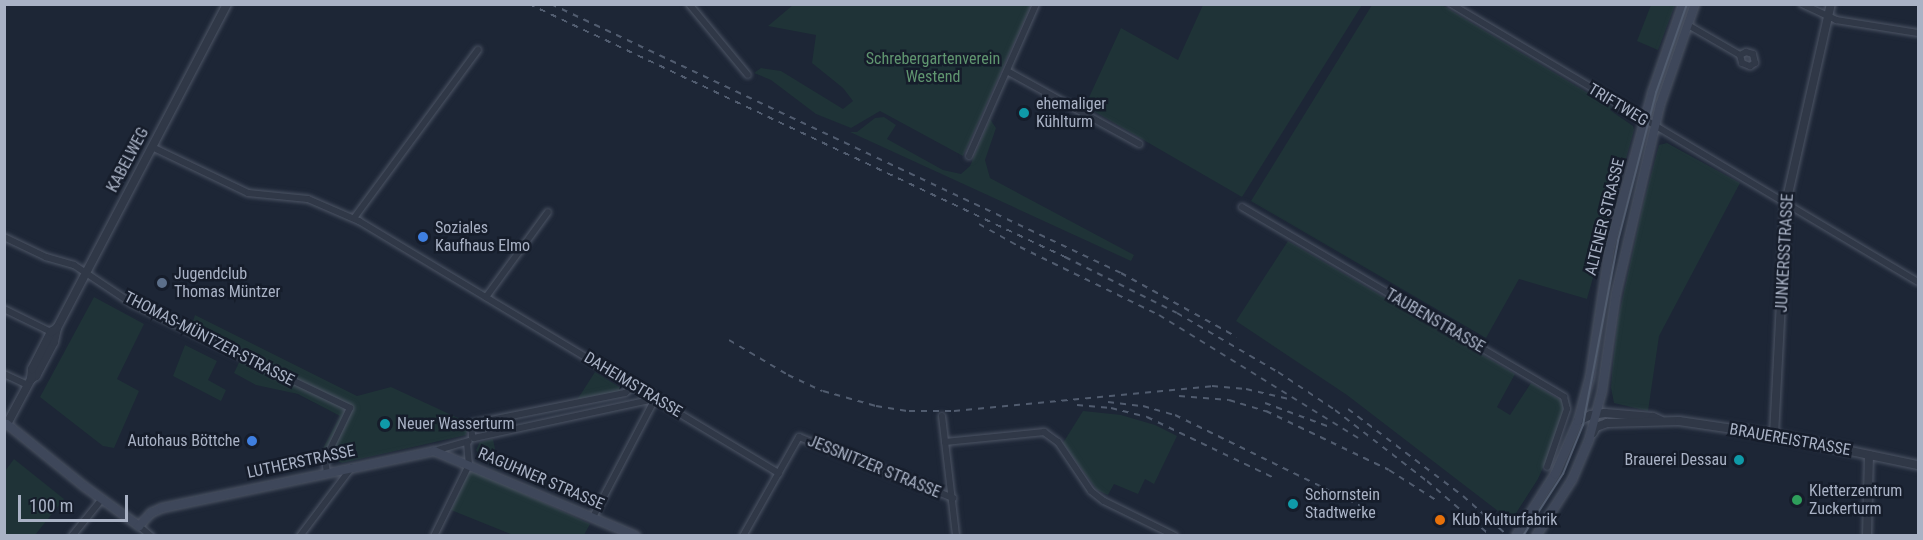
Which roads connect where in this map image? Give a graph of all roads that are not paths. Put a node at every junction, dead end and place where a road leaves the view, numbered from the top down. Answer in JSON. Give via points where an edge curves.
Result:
{"nodes":[{"id":1,"x":227,"y":4,"type":"edge"},
{"id":2,"x":689,"y":4,"type":"edge"},
{"id":3,"x":1036,"y":4,"type":"edge"},
{"id":4,"x":1451,"y":4,"type":"edge"},
{"id":5,"x":1683,"y":4,"type":"edge"},
{"id":6,"x":1695,"y":4,"type":"edge"},
{"id":7,"x":1802,"y":4,"type":"edge"},
{"id":8,"x":1831,"y":4,"type":"edge"},
{"id":9,"x":1828,"y":18,"type":"junction"},
{"id":10,"x":1688,"y":25,"type":"junction"},
{"id":11,"x":1918,"y":33,"type":"edge"},
{"id":12,"x":478,"y":50,"type":"dead end"},
{"id":13,"x":1740,"y":55,"type":"dead end"},
{"id":14,"x":1007,"y":71,"type":"junction"},
{"id":15,"x":748,"y":75,"type":"dead end"},
{"id":16,"x":1644,"y":121,"type":"junction"},
{"id":17,"x":1655,"y":128,"type":"junction"},
{"id":18,"x":1139,"y":144,"type":"dead end"},
{"id":19,"x":152,"y":147,"type":"junction"},
{"id":20,"x":969,"y":156,"type":"dead end"},
{"id":21,"x":1786,"y":202,"type":"junction"},
{"id":22,"x":1242,"y":207,"type":"dead end"},
{"id":23,"x":548,"y":212,"type":"dead end"},
{"id":24,"x":354,"y":218,"type":"junction"},
{"id":25,"x":4,"y":237,"type":"edge"},
{"id":26,"x":86,"y":273,"type":"junction"},
{"id":27,"x":1918,"y":282,"type":"edge"},
{"id":28,"x":486,"y":297,"type":"junction"},
{"id":29,"x":4,"y":309,"type":"edge"},
{"id":30,"x":54,"y":330,"type":"junction"},
{"id":31,"x":4,"y":374,"type":"edge"},
{"id":32,"x":29,"y":382,"type":"junction"},
{"id":33,"x":633,"y":386,"type":"junction"},
{"id":34,"x":655,"y":399,"type":"junction"},
{"id":35,"x":1596,"y":414,"type":"junction"},
{"id":36,"x":942,"y":416,"type":"dead end"},
{"id":37,"x":1660,"y":420,"type":"junction"},
{"id":38,"x":1578,"y":421,"type":"junction"},
{"id":39,"x":5,"y":426,"type":"edge"},
{"id":40,"x":1774,"y":435,"type":"junction"},
{"id":41,"x":474,"y":438,"type":"junction"},
{"id":42,"x":1589,"y":440,"type":"junction"},
{"id":43,"x":945,"y":442,"type":"junction"},
{"id":44,"x":467,"y":443,"type":"junction"},
{"id":45,"x":434,"y":450,"type":"junction"},
{"id":46,"x":1869,"y":455,"type":"junction"},
{"id":47,"x":469,"y":465,"type":"junction"},
{"id":48,"x":1918,"y":465,"type":"edge"},
{"id":49,"x":352,"y":466,"type":"junction"},
{"id":50,"x":1547,"y":467,"type":"dead end"},
{"id":51,"x":327,"y":472,"type":"junction"},
{"id":52,"x":779,"y":473,"type":"junction"},
{"id":53,"x":953,"y":498,"type":"junction"},
{"id":54,"x":102,"y":499,"type":"junction"},
{"id":55,"x":593,"y":517,"type":"junction"},
{"id":56,"x":139,"y":526,"type":"junction"},
{"id":57,"x":72,"y":536,"type":"edge"},
{"id":58,"x":151,"y":536,"type":"edge"},
{"id":59,"x":300,"y":536,"type":"edge"},
{"id":60,"x":434,"y":536,"type":"edge"},
{"id":61,"x":636,"y":536,"type":"edge"},
{"id":62,"x":743,"y":536,"type":"edge"},
{"id":63,"x":956,"y":536,"type":"edge"},
{"id":64,"x":1175,"y":536,"type":"edge"},
{"id":65,"x":1516,"y":536,"type":"edge"},
{"id":66,"x":1536,"y":536,"type":"edge"},
{"id":67,"x":1866,"y":536,"type":"edge"}],
"edges":[{"from":1,"to":19,"type":"street","name":"KABELWEG"},
{"from":2,"to":15,"type":"street"},
{"from":3,"to":14,"type":"street"},
{"from":4,"to":16,"type":"street","name":"TRIFTWEG"},
{"from":5,"to":16,"type":"main road","name":"ALTENER STRASSE"},
{"from":6,"to":10,"type":"main road","name":"ALTENER STRASSE"},
{"from":7,"to":9,"type":"street"},
{"from":8,"to":9,"type":"street","name":"JUNKERSSTRASSE"},
{"from":9,"to":11,"type":"street"},
{"from":9,"to":21,"type":"street","name":"JUNKERSSTRASSE"},
{"from":10,"to":13,"type":"street"},
{"from":10,"to":17,"type":"main road","name":"ALTENER STRASSE","via":[[1666,83]]},
{"from":12,"to":24,"type":"street"},
{"from":14,"to":18,"type":"street"},
{"from":14,"to":20,"type":"street"},
{"from":16,"to":17,"type":"street","name":"TRIFTWEG"},
{"from":16,"to":38,"type":"main road","name":"ALTENER STRASSE","via":[[1606,262],[1592,365]]},
{"from":17,"to":21,"type":"street","name":"TRIFTWEG"},
{"from":17,"to":35,"type":"main road","name":"ALTENER STRASSE","via":[[1616,294]]},
{"from":19,"to":24,"type":"street","name":"DAHEIMSTRASSE","via":[[248,192],[308,199]]},
{"from":19,"to":26,"type":"street","name":"KABELWEG"},
{"from":21,"to":27,"type":"street","name":"TRIFTWEG"},
{"from":21,"to":40,"type":"street","name":"JUNKERSSTRASSE"},
{"from":22,"to":50,"type":"street","name":"TAUBENSTRASSE","via":[[1564,397],[1567,409]]},
{"from":23,"to":28,"type":"street"},
{"from":24,"to":28,"type":"street","name":"DAHEIMSTRASSE"},
{"from":25,"to":26,"type":"street","name":"THOMAS-MÜNTZER-STRASSE"},
{"from":26,"to":30,"type":"street","name":"KABELWEG"},
{"from":26,"to":51,"type":"street","name":"THOMAS-MÜNTZER-STRASSE","via":[[131,303],[350,408],[325,460]]},
{"from":28,"to":33,"type":"street","name":"DAHEIMSTRASSE"},
{"from":29,"to":30,"type":"street"},
{"from":30,"to":32,"type":"street","name":"KABELWEG","via":[[54,342]]},
{"from":31,"to":32,"type":"street"},
{"from":32,"to":39,"type":"street","name":"KABELWEG"},
{"from":33,"to":34,"type":"street","name":"DAHEIMSTRASSE"},
{"from":33,"to":41,"type":"street","name":"LUTHERSTRASSE","via":[[625,393],[471,424]]},
{"from":34,"to":41,"type":"street","name":"LUTHERSTRASSE"},
{"from":34,"to":52,"type":"street","name":"DAHEIMSTRASSE"},
{"from":34,"to":55,"type":"street"},
{"from":35,"to":37,"type":"street","name":"BRAUEREISTRASSE"},
{"from":35,"to":38,"type":"street","name":"BRAUEREISTRASSE"},
{"from":35,"to":42,"type":"main road","name":"ALTENER STRASSE"},
{"from":36,"to":43,"type":"street"},
{"from":37,"to":40,"type":"street","name":"BRAUEREISTRASSE"},
{"from":37,"to":42,"type":"street","name":"BRAUEREISTRASSE","via":[[1602,424]]},
{"from":38,"to":65,"type":"main road","name":"ALTENER STRASSE","via":[[1551,481]]},
{"from":39,"to":54,"type":"main road"},
{"from":40,"to":46,"type":"street","name":"BRAUEREISTRASSE"},
{"from":41,"to":44,"type":"street","name":"LUTHERSTRASSE"},
{"from":42,"to":66,"type":"main road","name":"ALTENER STRASSE","via":[[1572,480]]},
{"from":43,"to":53,"type":"street"},
{"from":43,"to":64,"type":"street","via":[[1044,432],[1058,442],[1091,491]]},
{"from":44,"to":45,"type":"street","name":"LUTHERSTRASSE"},
{"from":44,"to":47,"type":"street"},
{"from":45,"to":47,"type":"main road","name":"RAGUHNER STRASSE"},
{"from":45,"to":49,"type":"main road","name":"LUTHERSTRASSE"},
{"from":46,"to":48,"type":"street","name":"BRAUEREISTRASSE"},
{"from":46,"to":67,"type":"street"},
{"from":47,"to":55,"type":"main road","name":"RAGUHNER STRASSE"},
{"from":47,"to":60,"type":"street"},
{"from":49,"to":51,"type":"main road","name":"LUTHERSTRASSE"},
{"from":49,"to":59,"type":"street"},
{"from":51,"to":56,"type":"main road","name":"LUTHERSTRASSE","via":[[162,508]]},
{"from":52,"to":53,"type":"street","name":"JESSNITZER STRASSE","via":[[799,437]]},
{"from":52,"to":62,"type":"street","name":"JESSNITZER STRASSE"},
{"from":53,"to":63,"type":"street"},
{"from":54,"to":56,"type":"main road"},
{"from":54,"to":57,"type":"street"},
{"from":55,"to":61,"type":"main road","name":"RAGUHNER STRASSE"},
{"from":56,"to":58,"type":"street"}]}
